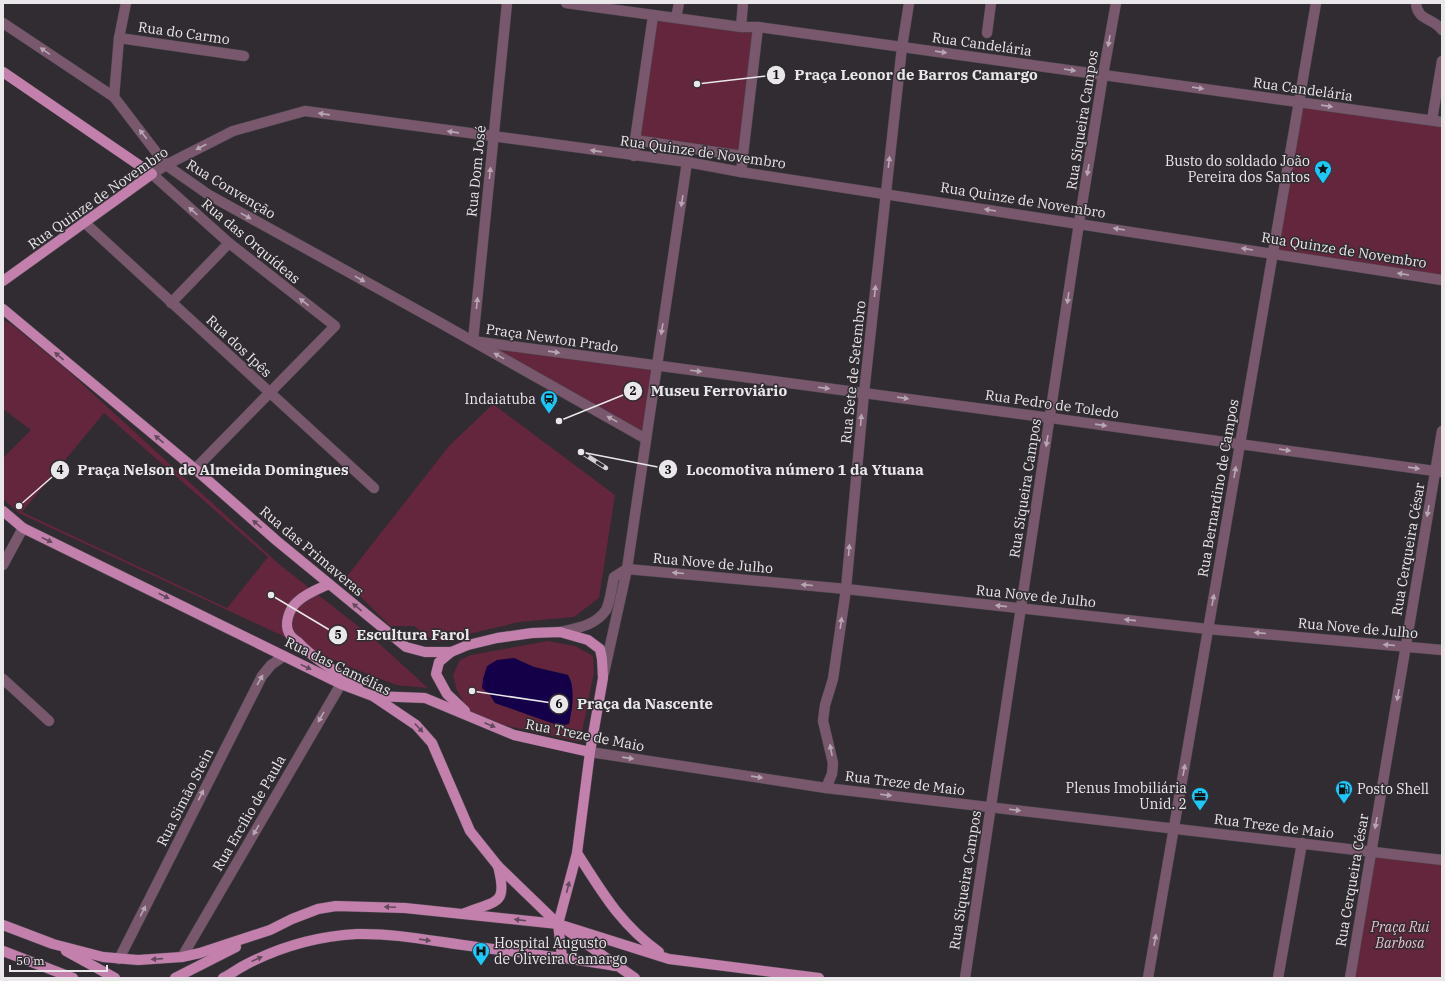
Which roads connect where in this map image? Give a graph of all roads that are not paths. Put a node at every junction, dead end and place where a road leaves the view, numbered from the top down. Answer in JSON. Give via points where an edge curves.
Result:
{"nodes":[{"id":1,"x":126,"y":3,"type":"edge"},
{"id":2,"x":507,"y":3,"type":"edge"},
{"id":3,"x":566,"y":3,"type":"edge"},
{"id":4,"x":679,"y":3,"type":"edge"},
{"id":5,"x":743,"y":3,"type":"edge"},
{"id":6,"x":909,"y":3,"type":"edge"},
{"id":7,"x":992,"y":3,"type":"edge"},
{"id":8,"x":1116,"y":3,"type":"edge"},
{"id":9,"x":1316,"y":3,"type":"edge"},
{"id":10,"x":1416,"y":3,"type":"edge"},
{"id":11,"x":653,"y":16,"type":"junction"},
{"id":12,"x":676,"y":18,"type":"junction"},
{"id":13,"x":3,"y":23,"type":"edge"},
{"id":14,"x":741,"y":27,"type":"junction"},
{"id":15,"x":758,"y":27,"type":"junction"},
{"id":16,"x":1442,"y":30,"type":"edge"},
{"id":17,"x":987,"y":33,"type":"dead end"},
{"id":18,"x":120,"y":38,"type":"junction"},
{"id":19,"x":902,"y":47,"type":"junction"},
{"id":20,"x":244,"y":56,"type":"dead end"},
{"id":21,"x":1442,"y":61,"type":"edge"},
{"id":22,"x":3,"y":72,"type":"edge"},
{"id":23,"x":1103,"y":75,"type":"junction"},
{"id":24,"x":114,"y":97,"type":"junction"},
{"id":25,"x":1299,"y":102,"type":"junction"},
{"id":26,"x":1437,"y":121,"type":"edge"},
{"id":27,"x":493,"y":137,"type":"junction"},
{"id":28,"x":635,"y":140,"type":"junction"},
{"id":29,"x":634,"y":156,"type":"junction"},
{"id":30,"x":743,"y":156,"type":"junction"},
{"id":31,"x":687,"y":162,"type":"junction"},
{"id":32,"x":166,"y":165,"type":"junction"},
{"id":33,"x":741,"y":172,"type":"junction"},
{"id":34,"x":152,"y":174,"type":"junction"},
{"id":35,"x":886,"y":193,"type":"junction"},
{"id":36,"x":86,"y":223,"type":"junction"},
{"id":37,"x":1079,"y":223,"type":"junction"},
{"id":38,"x":229,"y":243,"type":"junction"},
{"id":39,"x":1273,"y":253,"type":"junction"},
{"id":40,"x":1442,"y":280,"type":"edge"},
{"id":41,"x":3,"y":281,"type":"edge"},
{"id":42,"x":172,"y":303,"type":"junction"},
{"id":43,"x":3,"y":309,"type":"edge"},
{"id":44,"x":473,"y":341,"type":"junction"},
{"id":45,"x":657,"y":366,"type":"junction"},
{"id":46,"x":270,"y":393,"type":"junction"},
{"id":47,"x":864,"y":393,"type":"junction"},
{"id":48,"x":1051,"y":418,"type":"junction"},
{"id":49,"x":1442,"y":431,"type":"edge"},
{"id":50,"x":646,"y":439,"type":"junction"},
{"id":51,"x":1240,"y":444,"type":"junction"},
{"id":52,"x":195,"y":469,"type":"junction"},
{"id":53,"x":1439,"y":472,"type":"edge"},
{"id":54,"x":374,"y":488,"type":"dead end"},
{"id":55,"x":3,"y":511,"type":"edge"},
{"id":56,"x":23,"y":528,"type":"junction"},
{"id":57,"x":3,"y":565,"type":"edge"},
{"id":58,"x":627,"y":569,"type":"junction"},
{"id":59,"x":329,"y":584,"type":"junction"},
{"id":60,"x":846,"y":589,"type":"junction"},
{"id":61,"x":1021,"y":608,"type":"junction"},
{"id":62,"x":1208,"y":629,"type":"junction"},
{"id":63,"x":560,"y":632,"type":"junction"},
{"id":64,"x":1406,"y":647,"type":"junction"},
{"id":65,"x":1442,"y":650,"type":"edge"},
{"id":66,"x":451,"y":652,"type":"junction"},
{"id":67,"x":284,"y":656,"type":"junction"},
{"id":68,"x":603,"y":678,"type":"junction"},
{"id":69,"x":3,"y":680,"type":"edge"},
{"id":70,"x":341,"y":684,"type":"junction"},
{"id":71,"x":373,"y":696,"type":"junction"},
{"id":72,"x":472,"y":718,"type":"junction"},
{"id":73,"x":49,"y":721,"type":"dead end"},
{"id":74,"x":590,"y":752,"type":"junction"},
{"id":75,"x":826,"y":788,"type":"junction"},
{"id":76,"x":990,"y":807,"type":"junction"},
{"id":77,"x":1174,"y":829,"type":"junction"},
{"id":78,"x":1302,"y":843,"type":"junction"},
{"id":79,"x":1371,"y":852,"type":"junction"},
{"id":80,"x":577,"y":853,"type":"junction"},
{"id":81,"x":1442,"y":860,"type":"edge"},
{"id":82,"x":498,"y":866,"type":"junction"},
{"id":83,"x":464,"y":913,"type":"junction"},
{"id":84,"x":558,"y":924,"type":"junction"},
{"id":85,"x":3,"y":925,"type":"edge"},
{"id":86,"x":270,"y":930,"type":"junction"},
{"id":87,"x":52,"y":944,"type":"junction"},
{"id":88,"x":3,"y":951,"type":"edge"},
{"id":89,"x":182,"y":957,"type":"junction"},
{"id":90,"x":562,"y":957,"type":"junction"},
{"id":91,"x":119,"y":959,"type":"junction"},
{"id":92,"x":669,"y":959,"type":"junction"},
{"id":93,"x":617,"y":966,"type":"junction"},
{"id":94,"x":71,"y":977,"type":"edge"},
{"id":95,"x":115,"y":978,"type":"edge"},
{"id":96,"x":175,"y":978,"type":"edge"},
{"id":97,"x":223,"y":978,"type":"edge"},
{"id":98,"x":636,"y":978,"type":"edge"},
{"id":99,"x":819,"y":978,"type":"edge"},
{"id":100,"x":965,"y":978,"type":"edge"},
{"id":101,"x":1148,"y":978,"type":"edge"},
{"id":102,"x":1278,"y":978,"type":"edge"},
{"id":103,"x":1350,"y":978,"type":"edge"}],
"edges":[{"from":1,"to":18,"type":"street"},
{"from":2,"to":27,"type":"street","name":"Rua Dom José"},
{"from":3,"to":11,"type":"street","name":"Rua Candelária"},
{"from":4,"to":12,"type":"street"},
{"from":5,"to":14,"type":"street"},
{"from":6,"to":19,"type":"street","name":"Rua Sete de Setembro"},
{"from":7,"to":17,"type":"street"},
{"from":8,"to":23,"type":"street","name":"Rua Siqueira Campos","one_way":true},
{"from":9,"to":25,"type":"street","name":"Rua Bernardino de Campos"},
{"from":10,"to":16,"type":"street","via":[[1424,18],[1439,25]]},
{"from":11,"to":12,"type":"street","name":"Rua Candelária"},
{"from":11,"to":28,"type":"street"},
{"from":12,"to":14,"type":"street","name":"Rua Candelária"},
{"from":24,"to":13,"type":"street","name":"Rua Convenção","one_way":true},
{"from":14,"to":15,"type":"street","name":"Rua Candelária"},
{"from":15,"to":19,"type":"street","name":"Rua Candelária"},
{"from":15,"to":30,"type":"street"},
{"from":18,"to":20,"type":"street","name":"Rua do Carmo"},
{"from":18,"to":24,"type":"street"},
{"from":19,"to":23,"type":"street","name":"Rua Candelária","one_way":true},
{"from":35,"to":19,"type":"street","name":"Rua Sete de Setembro","one_way":true},
{"from":21,"to":26,"type":"street"},
{"from":22,"to":34,"type":"main road"},
{"from":23,"to":25,"type":"street","name":"Rua Candelária","one_way":true},
{"from":23,"to":37,"type":"street","name":"Rua Siqueira Campos","one_way":true},
{"from":32,"to":24,"type":"street","name":"Rua Convenção","one_way":true},
{"from":25,"to":26,"type":"street","name":"Rua Candelária","one_way":true},
{"from":25,"to":39,"type":"street","name":"Rua Bernardino de Campos"},
{"from":29,"to":27,"type":"street","name":"Rua Quinze de Novembro","one_way":true},
{"from":27,"to":32,"type":"street","name":"Rua Quinze de Novembro","one_way":true,"via":[[305,111],[233,131]]},
{"from":44,"to":27,"type":"street","name":"Rua Dom José","one_way":true},
{"from":28,"to":29,"type":"street"},
{"from":28,"to":30,"type":"street"},
{"from":29,"to":31,"type":"street","name":"Rua Quinze de Novembro"},
{"from":30,"to":33,"type":"street"},
{"from":31,"to":33,"type":"street","name":"Rua Quinze de Novembro"},
{"from":31,"to":45,"type":"street","one_way":true},
{"from":32,"to":34,"type":"street","name":"Rua Quinze de Novembro"},
{"from":32,"to":44,"type":"street","name":"Rua Convenção","one_way":true,"via":[[209,195]]},
{"from":33,"to":35,"type":"street","name":"Rua Quinze de Novembro"},
{"from":34,"to":36,"type":"main road","name":"Rua Quinze de Novembro"},
{"from":38,"to":34,"type":"street","name":"Rua das Orquídeas","one_way":true},
{"from":37,"to":35,"type":"street","name":"Rua Quinze de Novembro","one_way":true},
{"from":47,"to":35,"type":"street","name":"Rua Sete de Setembro","one_way":true},
{"from":36,"to":41,"type":"main road","name":"Rua Quinze de Novembro"},
{"from":36,"to":42,"type":"street","name":"Rua dos Ipês"},
{"from":39,"to":37,"type":"street","name":"Rua Quinze de Novembro","one_way":true},
{"from":37,"to":48,"type":"street","name":"Rua Siqueira Campos","one_way":true},
{"from":38,"to":42,"type":"street"},
{"from":46,"to":38,"type":"street","name":"Rua das Orquídeas","one_way":true,"via":[[335,326]]},
{"from":40,"to":39,"type":"street","name":"Rua Quinze de Novembro","one_way":true},
{"from":39,"to":51,"type":"street","name":"Rua Bernardino de Campos"},
{"from":42,"to":46,"type":"street","name":"Rua dos Ipês"},
{"from":52,"to":43,"type":"main road","name":"Rua das Primaveras","one_way":true},
{"from":44,"to":45,"type":"street","name":"Praça Newton Prado","one_way":true},
{"from":50,"to":44,"type":"street","name":"Praça Newton Prado","one_way":true},
{"from":45,"to":47,"type":"street","name":"Rua Pedro de Toledo","one_way":true},
{"from":45,"to":50,"type":"street"},
{"from":46,"to":52,"type":"street"},
{"from":46,"to":54,"type":"street","name":"Rua dos Ipês"},
{"from":47,"to":48,"type":"street","name":"Rua Pedro de Toledo","one_way":true},
{"from":60,"to":47,"type":"street","name":"Rua Sete de Setembro","one_way":true},
{"from":48,"to":51,"type":"street","name":"Rua Pedro de Toledo","one_way":true},
{"from":48,"to":61,"type":"street","name":"Rua Siqueira Campos","one_way":true},
{"from":49,"to":53,"type":"street","name":"Rua Cerqueira César"},
{"from":50,"to":58,"type":"street"},
{"from":51,"to":53,"type":"street","name":"Rua Pedro de Toledo","one_way":true},
{"from":62,"to":51,"type":"street","name":"Rua Bernardino de Campos","one_way":true},
{"from":59,"to":52,"type":"main road","name":"Rua das Primaveras","one_way":true},
{"from":53,"to":64,"type":"street","name":"Rua Cerqueira César","one_way":true},
{"from":55,"to":56,"type":"main road","name":"Rua das Camélias"},
{"from":56,"to":57,"type":"street"},
{"from":56,"to":67,"type":"main road","name":"Rua das Camélias","one_way":true},
{"from":60,"to":58,"type":"street","name":"Rua Nove de Julho","one_way":true},
{"from":58,"to":63,"type":"street","name":"Rua das Primaveras","via":[[614,577],[607,609],[598,619],[589,625]]},
{"from":58,"to":68,"type":"street"},
{"from":66,"to":59,"type":"main road","name":"Rua das Primaveras","one_way":true,"via":[[425,652],[406,647]]},
{"from":59,"to":71,"type":"main road","via":[[295,603],[289,612],[289,633],[318,659]]},
{"from":61,"to":60,"type":"street","name":"Rua Nove de Julho","one_way":true},
{"from":75,"to":60,"type":"street","name":"Rua Sete de Setembro","one_way":true,"via":[[832,774],[833,763],[823,721],[833,679]]},
{"from":62,"to":61,"type":"street","name":"Rua Nove de Julho","one_way":true},
{"from":61,"to":76,"type":"street","name":"Rua Siqueira Campos"},
{"from":64,"to":62,"type":"street","name":"Rua Nove de Julho","one_way":true},
{"from":77,"to":62,"type":"street","name":"Rua Bernardino de Campos","one_way":true},
{"from":63,"to":66,"type":"main road","name":"Rua das Primaveras","via":[[497,638]]},
{"from":63,"to":68,"type":"main road","via":[[588,640],[600,649]]},
{"from":64,"to":65,"type":"street","name":"Rua Nove de Julho"},
{"from":64,"to":79,"type":"street","name":"Rua Cerqueira César","one_way":true},
{"from":66,"to":72,"type":"main road","via":[[439,662],[436,674],[447,694]]},
{"from":67,"to":70,"type":"main road","name":"Rua das Camélias","one_way":true},
{"from":91,"to":67,"type":"street","name":"Rua Simão Stein","one_way":true,"via":[[262,676],[271,665]]},
{"from":68,"to":74,"type":"main road"},
{"from":69,"to":73,"type":"street"},
{"from":70,"to":71,"type":"main road","name":"Rua das Camélias"},
{"from":70,"to":89,"type":"street","name":"Rua Ercílio de Paula","one_way":true},
{"from":71,"to":72,"type":"main road","name":"Rua Treze de Maio","via":[[424,698]]},
{"from":71,"to":82,"type":"main road","name":"Rua das Camélias","one_way":true,"via":[[416,725],[432,743],[470,830]]},
{"from":72,"to":74,"type":"main road","name":"Rua Treze de Maio","one_way":true,"via":[[514,735]]},
{"from":74,"to":75,"type":"street","name":"Rua Treze de Maio","one_way":true},
{"from":74,"to":80,"type":"main road"},
{"from":75,"to":76,"type":"street","name":"Rua Treze de Maio","one_way":true},
{"from":76,"to":77,"type":"street","name":"Rua Treze de Maio","one_way":true},
{"from":76,"to":100,"type":"street","name":"Rua Siqueira Campos"},
{"from":77,"to":78,"type":"street","name":"Rua Treze de Maio"},
{"from":101,"to":77,"type":"street","name":"Rua Bernardino de Campos","one_way":true},
{"from":78,"to":79,"type":"street","name":"Rua Treze de Maio"},
{"from":78,"to":102,"type":"street"},
{"from":79,"to":81,"type":"street","name":"Rua Treze de Maio"},
{"from":79,"to":103,"type":"street","name":"Rua Cerqueira César"},
{"from":84,"to":80,"type":"main road","one_way":true},
{"from":80,"to":92,"type":"main road","via":[[619,916],[644,941]]},
{"from":82,"to":83,"type":"main road","via":[[502,895],[494,903]]},
{"from":82,"to":84,"type":"main road","name":"Rua das Camélias"},
{"from":84,"to":83,"type":"main road","one_way":true},
{"from":83,"to":86,"type":"main road","one_way":true,"via":[[336,906],[318,909]]},
{"from":84,"to":90,"type":"main road"},
{"from":84,"to":92,"type":"main road"},
{"from":84,"to":93,"type":"main road","name":"Rua das Camélias"},
{"from":85,"to":87,"type":"main road"},
{"from":86,"to":89,"type":"main road"},
{"from":86,"to":96,"type":"main road"},
{"from":87,"to":91,"type":"main road"},
{"from":87,"to":95,"type":"main road"},
{"from":88,"to":94,"type":"main road"},
{"from":89,"to":91,"type":"main road","one_way":true},
{"from":90,"to":93,"type":"main road"},
{"from":97,"to":90,"type":"main road","one_way":true,"via":[[252,961],[289,946],[357,934],[398,936]]},
{"from":92,"to":99,"type":"main road"},
{"from":93,"to":98,"type":"main road","name":"Rua das Camélias"}]}
